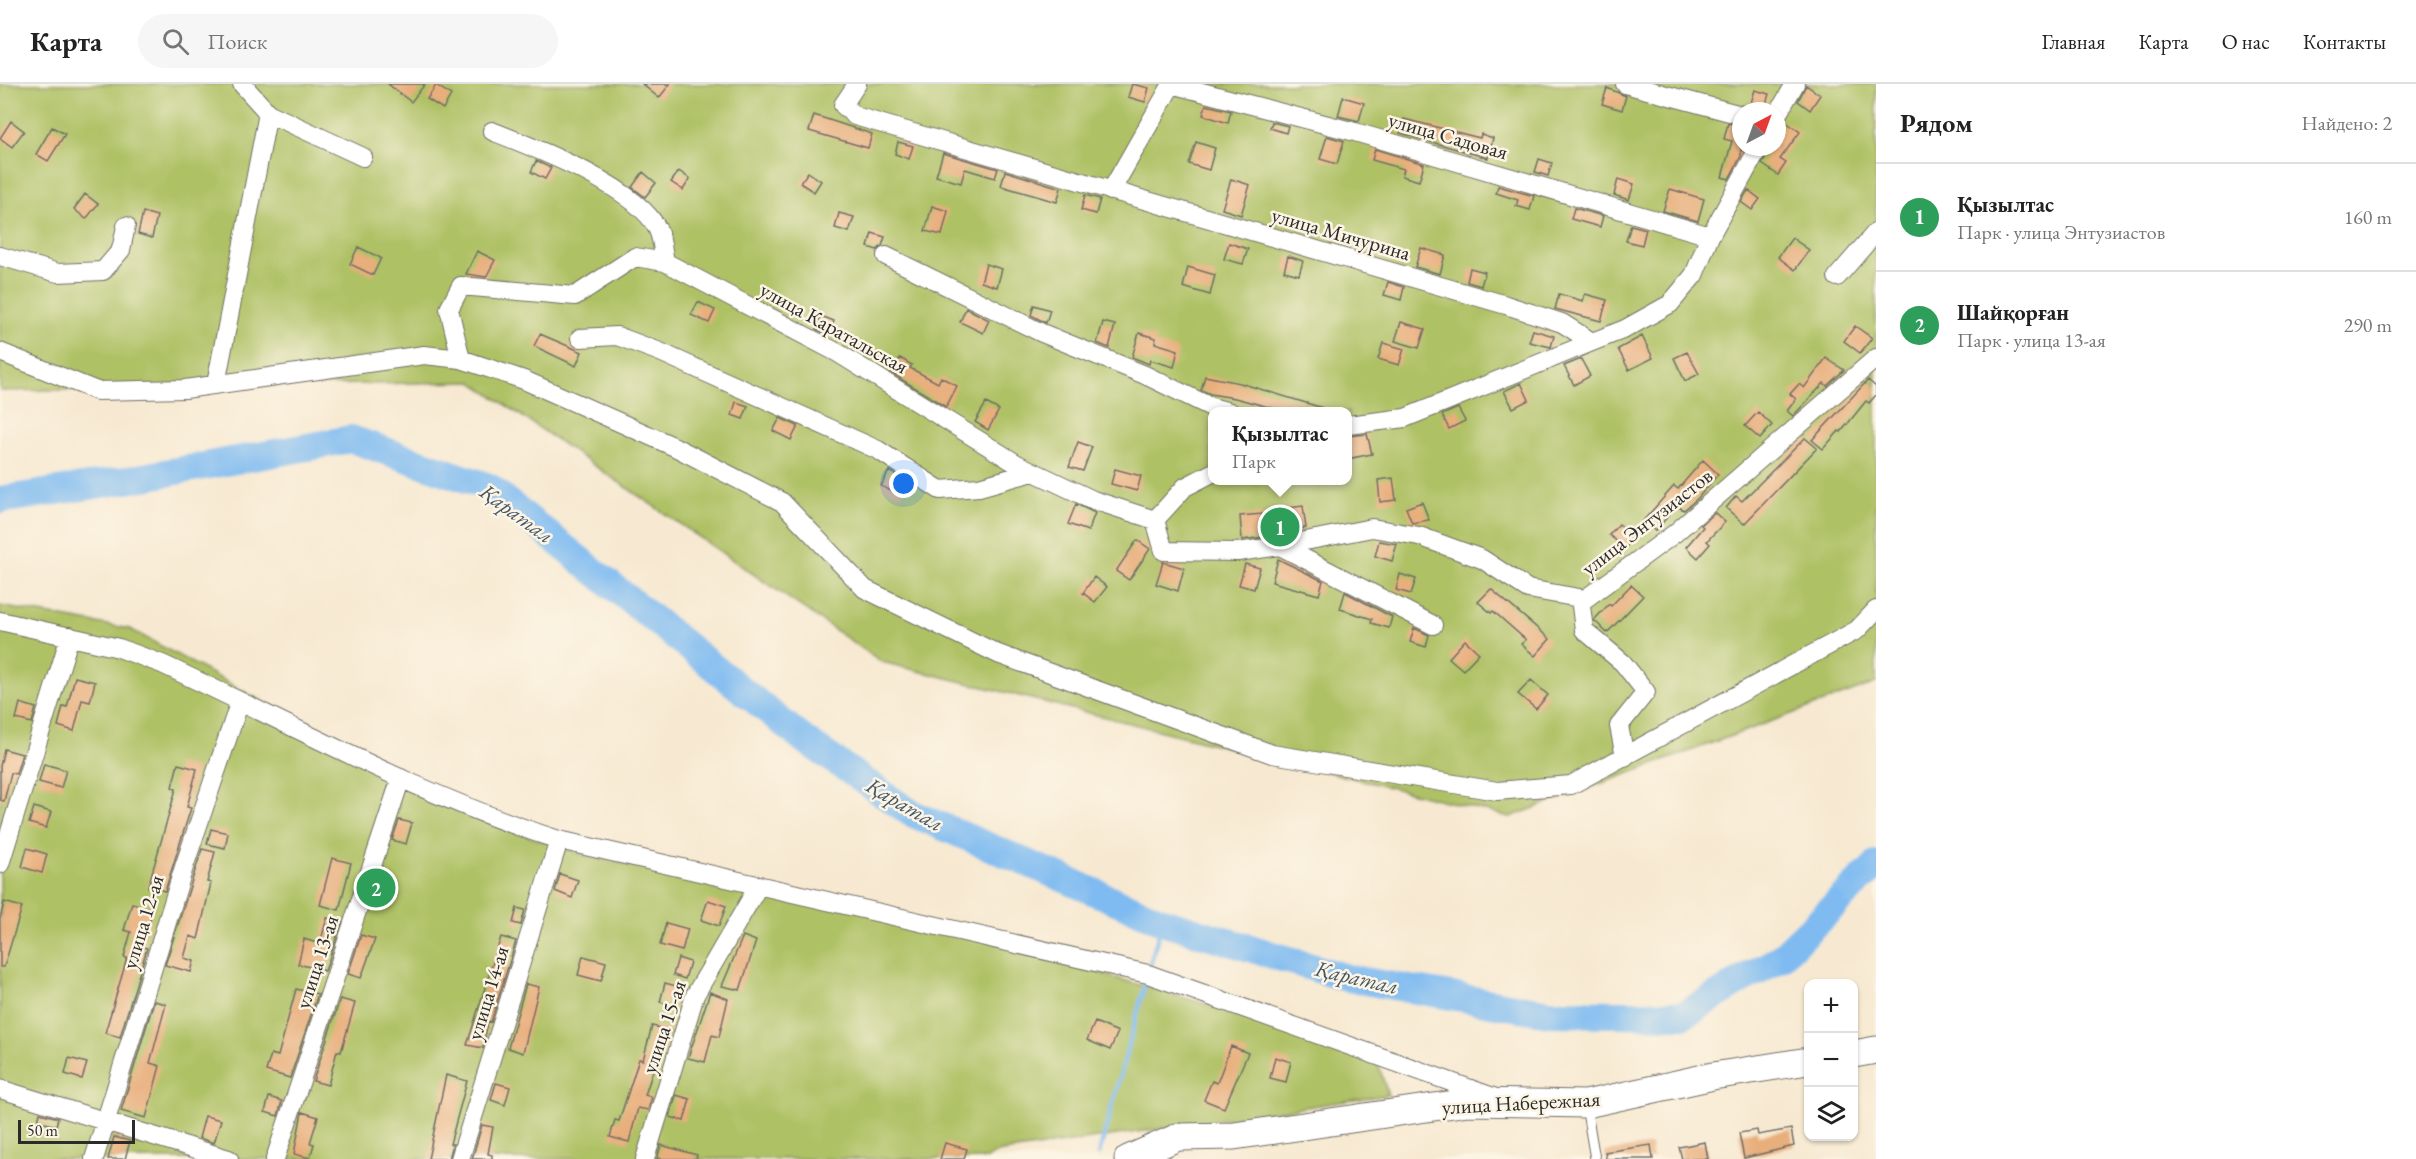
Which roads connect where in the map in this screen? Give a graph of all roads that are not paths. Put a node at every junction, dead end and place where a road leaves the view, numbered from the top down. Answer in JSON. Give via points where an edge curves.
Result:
{"nodes":[{"id":1,"x":242,"y":84,"type":"edge"},
{"id":2,"x":857,"y":84,"type":"edge"},
{"id":3,"x":1172,"y":84,"type":"edge"},
{"id":4,"x":1625,"y":84,"type":"edge"},
{"id":5,"x":1795,"y":84,"type":"edge"},
{"id":6,"x":1785,"y":102,"type":"edge"},
{"id":7,"x":268,"y":113,"type":"junction"},
{"id":8,"x":1732,"y":113,"type":"edge"},
{"id":9,"x":492,"y":131,"type":"dead end"},
{"id":10,"x":363,"y":156,"type":"dead end"},
{"id":11,"x":1754,"y":156,"type":"edge"},
{"id":12,"x":1111,"y":191,"type":"junction"},
{"id":13,"x":126,"y":226,"type":"dead end"},
{"id":14,"x":1876,"y":232,"type":"edge"},
{"id":15,"x":1710,"y":236,"type":"junction"},
{"id":16,"x":0,"y":256,"type":"edge"},
{"id":17,"x":886,"y":256,"type":"dead end"},
{"id":18,"x":665,"y":262,"type":"junction"},
{"id":19,"x":1836,"y":277,"type":"dead end"},
{"id":20,"x":580,"y":338,"type":"dead end"},
{"id":21,"x":1592,"y":342,"type":"junction"},
{"id":22,"x":0,"y":352,"type":"edge"},
{"id":23,"x":461,"y":358,"type":"junction"},
{"id":24,"x":1876,"y":358,"type":"edge"},
{"id":25,"x":216,"y":384,"type":"junction"},
{"id":26,"x":1211,"y":407,"type":"edge"},
{"id":27,"x":1352,"y":424,"type":"edge"},
{"id":28,"x":1033,"y":472,"type":"junction"},
{"id":29,"x":1208,"y":475,"type":"edge"},
{"id":30,"x":1155,"y":520,"type":"junction"},
{"id":31,"x":1280,"y":546,"type":"junction"},
{"id":32,"x":1580,"y":598,"type":"junction"},
{"id":33,"x":1876,"y":610,"type":"edge"},
{"id":34,"x":0,"y":621,"type":"edge"},
{"id":35,"x":1432,"y":625,"type":"dead end"},
{"id":36,"x":70,"y":636,"type":"junction"},
{"id":37,"x":240,"y":701,"type":"junction"},
{"id":38,"x":1625,"y":757,"type":"junction"},
{"id":39,"x":401,"y":778,"type":"junction"},
{"id":40,"x":559,"y":840,"type":"junction"},
{"id":41,"x":0,"y":864,"type":"edge"},
{"id":42,"x":759,"y":885,"type":"junction"},
{"id":43,"x":1876,"y":1050,"type":"edge"},
{"id":44,"x":1858,"y":1053,"type":"edge"},
{"id":45,"x":1804,"y":1062,"type":"edge"},
{"id":46,"x":0,"y":1089,"type":"edge"},
{"id":47,"x":1512,"y":1104,"type":"junction"},
{"id":48,"x":1586,"y":1104,"type":"junction"},
{"id":49,"x":105,"y":1121,"type":"junction"},
{"id":50,"x":94,"y":1159,"type":"edge"},
{"id":51,"x":229,"y":1159,"type":"edge"},
{"id":52,"x":275,"y":1159,"type":"edge"},
{"id":53,"x":460,"y":1159,"type":"edge"},
{"id":54,"x":645,"y":1159,"type":"edge"},
{"id":55,"x":1128,"y":1159,"type":"edge"},
{"id":56,"x":1595,"y":1159,"type":"edge"}],
"edges":[{"from":1,"to":7,"type":"street"},
{"from":2,"to":12,"type":"street","name":"улица Мичурина","via":[[843,105],[855,116]]},
{"from":3,"to":12,"type":"street"},
{"from":3,"to":15,"type":"street","name":"улица Садовая","via":[[1355,132]]},
{"from":4,"to":8,"type":"street"},
{"from":5,"to":6,"type":"street"},
{"from":7,"to":10,"type":"street"},
{"from":7,"to":25,"type":"street"},
{"from":9,"to":18,"type":"street","via":[[565,159],[634,203],[658,230]]},
{"from":11,"to":15,"type":"street"},
{"from":12,"to":21,"type":"street","name":"улица Мичурина","via":[[1506,305],[1562,323]]},
{"from":13,"to":16,"type":"street","via":[[121,250],[103,271],[58,273]]},
{"from":14,"to":19,"type":"street"},
{"from":15,"to":21,"type":"street","via":[[1694,275],[1670,304],[1625,330]]},
{"from":17,"to":26,"type":"street","via":[[1042,333]]},
{"from":18,"to":23,"type":"street","name":"улица Каратальская","via":[[635,257],[574,296],[461,285],[449,309]]},
{"from":18,"to":28,"type":"street","name":"улица Каратальская","via":[[838,353]]},
{"from":20,"to":28,"type":"street","via":[[617,336],[660,352],[878,450],[940,490],[979,487]]},
{"from":21,"to":27,"type":"street","via":[[1405,418]]},
{"from":22,"to":25,"type":"street","via":[[97,391],[185,389]]},
{"from":23,"to":25,"type":"street","via":[[424,355]]},
{"from":23,"to":38,"type":"street","via":[[524,380],[675,447],[782,502],[865,589],[875,594],[998,654],[1272,754],[1497,791],[1571,785]]},
{"from":24,"to":32,"type":"street","name":"улица Энтузиастов","via":[[1674,534],[1585,599]]},
{"from":28,"to":30,"type":"street","name":"улица Каратальская","via":[[1093,500]]},
{"from":29,"to":30,"type":"street","via":[[1185,487]]},
{"from":30,"to":31,"type":"street","name":"улица Энтузиастов","via":[[1164,551],[1238,552]]},
{"from":31,"to":32,"type":"street","name":"улица Энтузиастов","via":[[1372,528],[1419,536],[1482,559],[1528,589]]},
{"from":31,"to":35,"type":"street"},
{"from":32,"to":38,"type":"street","via":[[1584,630],[1623,663],[1646,692],[1618,726]]},
{"from":33,"to":38,"type":"street","via":[[1857,630]]},
{"from":34,"to":36,"type":"street"},
{"from":36,"to":37,"type":"street","via":[[162,663]]},
{"from":36,"to":41,"type":"street"},
{"from":37,"to":39,"type":"street"},
{"from":37,"to":49,"type":"street","name":"улица 12-ая"},
{"from":39,"to":40,"type":"street","via":[[504,822]]},
{"from":39,"to":52,"type":"street","name":"улица 13-ая"},
{"from":40,"to":42,"type":"street"},
{"from":40,"to":53,"type":"street","name":"улица 14-ая"},
{"from":42,"to":47,"type":"street","via":[[1168,979]]},
{"from":42,"to":54,"type":"street","name":"улица 15-ая","via":[[695,995]]},
{"from":43,"to":44,"type":"street"},
{"from":45,"to":48,"type":"street","name":"улица Набережная","via":[[1713,1076]]},
{"from":46,"to":49,"type":"street"},
{"from":47,"to":48,"type":"street","name":"улица Набережная"},
{"from":47,"to":55,"type":"street","name":"улица Набережная","via":[[1468,1102],[1234,1136],[1178,1137]]},
{"from":48,"to":56,"type":"lane"},
{"from":49,"to":50,"type":"street","name":"улица 12-ая"},
{"from":49,"to":51,"type":"street"}]}
